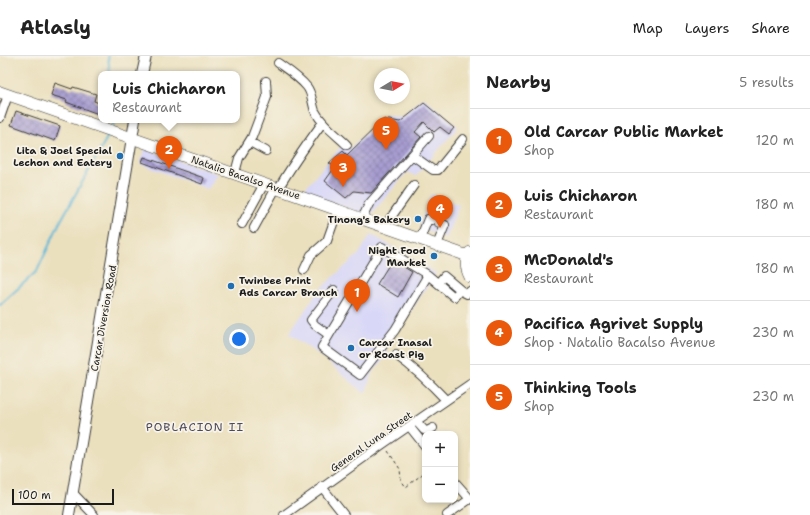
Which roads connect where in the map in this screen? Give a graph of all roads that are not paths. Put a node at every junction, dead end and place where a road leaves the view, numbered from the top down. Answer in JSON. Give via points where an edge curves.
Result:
{"nodes":[{"id":1,"x":146,"y":56,"type":"edge"},
{"id":2,"x":278,"y":63,"type":"dead end"},
{"id":3,"x":143,"y":71,"type":"edge"},
{"id":4,"x":266,"y":81,"type":"dead end"},
{"id":5,"x":4,"y":94,"type":"edge"},
{"id":6,"x":0,"y":118,"type":"edge"},
{"id":7,"x":323,"y":122,"type":"junction"},
{"id":8,"x":135,"y":123,"type":"edge"},
{"id":9,"x":429,"y":136,"type":"dead end"},
{"id":10,"x":133,"y":139,"type":"junction"},
{"id":11,"x":462,"y":139,"type":"dead end"},
{"id":12,"x":250,"y":142,"type":"junction"},
{"id":13,"x":348,"y":145,"type":"dead end"},
{"id":14,"x":266,"y":151,"type":"dead end"},
{"id":15,"x":412,"y":155,"type":"junction"},
{"id":16,"x":235,"y":174,"type":"junction"},
{"id":17,"x":264,"y":184,"type":"junction"},
{"id":18,"x":414,"y":185,"type":"dead end"},
{"id":19,"x":277,"y":189,"type":"junction"},
{"id":20,"x":338,"y":210,"type":"junction"},
{"id":21,"x":362,"y":219,"type":"junction"},
{"id":22,"x":242,"y":224,"type":"dead end"},
{"id":23,"x":384,"y":227,"type":"junction"},
{"id":24,"x":254,"y":228,"type":"dead end"},
{"id":25,"x":420,"y":239,"type":"junction"},
{"id":26,"x":437,"y":245,"type":"junction"},
{"id":27,"x":469,"y":254,"type":"edge"},
{"id":28,"x":304,"y":270,"type":"dead end"},
{"id":29,"x":428,"y":275,"type":"junction"},
{"id":30,"x":470,"y":277,"type":"edge"},
{"id":31,"x":438,"y":283,"type":"junction"},
{"id":32,"x":334,"y":290,"type":"dead end"},
{"id":33,"x":460,"y":290,"type":"junction"},
{"id":34,"x":470,"y":291,"type":"edge"},
{"id":35,"x":329,"y":335,"type":"junction"},
{"id":36,"x":396,"y":354,"type":"dead end"},
{"id":37,"x":470,"y":384,"type":"edge"},
{"id":38,"x":446,"y":400,"type":"junction"},
{"id":39,"x":416,"y":421,"type":"junction"},
{"id":40,"x":409,"y":426,"type":"junction"},
{"id":41,"x":433,"y":428,"type":"dead end"},
{"id":42,"x":422,"y":442,"type":"edge"},
{"id":43,"x":458,"y":485,"type":"edge"},
{"id":44,"x":322,"y":487,"type":"junction"},
{"id":45,"x":73,"y":493,"type":"junction"},
{"id":46,"x":470,"y":499,"type":"edge"},
{"id":47,"x":69,"y":515,"type":"edge"},
{"id":48,"x":94,"y":515,"type":"edge"},
{"id":49,"x":284,"y":515,"type":"edge"},
{"id":50,"x":344,"y":515,"type":"edge"},
{"id":51,"x":447,"y":515,"type":"edge"}],
"edges":[{"from":1,"to":3,"type":"main road"},
{"from":2,"to":7,"type":"street","via":[[308,88],[315,111]]},
{"from":4,"to":12,"type":"street","via":[[267,97]]},
{"from":5,"to":6,"type":"street"},
{"from":5,"to":10,"type":"highway","name":"Natalio Bacalso Avenue"},
{"from":7,"to":13,"type":"street"},
{"from":7,"to":19,"type":"street"},
{"from":8,"to":10,"type":"main road","name":"Carcar Diversion Road"},
{"from":9,"to":15,"type":"street"},
{"from":10,"to":16,"type":"highway","name":"Natalio Bacalso Avenue"},
{"from":10,"to":45,"type":"main road","name":"Carcar Diversion Road"},
{"from":11,"to":15,"type":"street","via":[[438,170],[433,170]]},
{"from":12,"to":14,"type":"street"},
{"from":12,"to":16,"type":"street","via":[[239,158]]},
{"from":15,"to":21,"type":"street","via":[[369,204]]},
{"from":16,"to":17,"type":"highway","name":"Natalio Bacalso Avenue"},
{"from":17,"to":19,"type":"highway","name":"Natalio Bacalso Avenue"},
{"from":17,"to":22,"type":"street"},
{"from":18,"to":23,"type":"street"},
{"from":19,"to":20,"type":"highway","name":"Natalio Bacalso Avenue"},
{"from":19,"to":24,"type":"street"},
{"from":20,"to":21,"type":"highway","name":"Natalio Bacalso Avenue"},
{"from":20,"to":28,"type":"street","via":[[327,241],[312,254]]},
{"from":21,"to":23,"type":"highway","name":"Natalio Bacalso Avenue"},
{"from":23,"to":25,"type":"highway","name":"Natalio Bacalso Avenue"},
{"from":25,"to":26,"type":"highway","name":"Natalio Bacalso Avenue"},
{"from":25,"to":26,"type":"street","via":[[428,219],[445,225]]},
{"from":26,"to":27,"type":"highway","name":"Natalio Bacalso Avenue"},
{"from":27,"to":30,"type":"highway","via":[[466,268]]},
{"from":29,"to":31,"type":"street"},
{"from":29,"to":35,"type":"street","via":[[382,247]]},
{"from":29,"to":35,"type":"street","via":[[395,330],[360,375],[322,347]]},
{"from":31,"to":33,"type":"street","via":[[444,276]]},
{"from":31,"to":33,"type":"street","via":[[454,297]]},
{"from":32,"to":35,"type":"street","via":[[311,320]]},
{"from":33,"to":34,"type":"street","via":[[467,294]]},
{"from":36,"to":38,"type":"street"},
{"from":37,"to":38,"type":"street","name":"General Luna Street"},
{"from":38,"to":39,"type":"street","name":"General Luna Street"},
{"from":39,"to":40,"type":"street","name":"General Luna Street"},
{"from":39,"to":41,"type":"street","via":[[424,430]]},
{"from":40,"to":42,"type":"street"},
{"from":40,"to":44,"type":"street","name":"General Luna Street"},
{"from":43,"to":46,"type":"street"},
{"from":44,"to":49,"type":"street","name":"General Luna Street"},
{"from":44,"to":50,"type":"street"},
{"from":45,"to":47,"type":"main road","name":"Carcar Diversion Road"},
{"from":45,"to":48,"type":"street"},
{"from":46,"to":51,"type":"street"}]}
